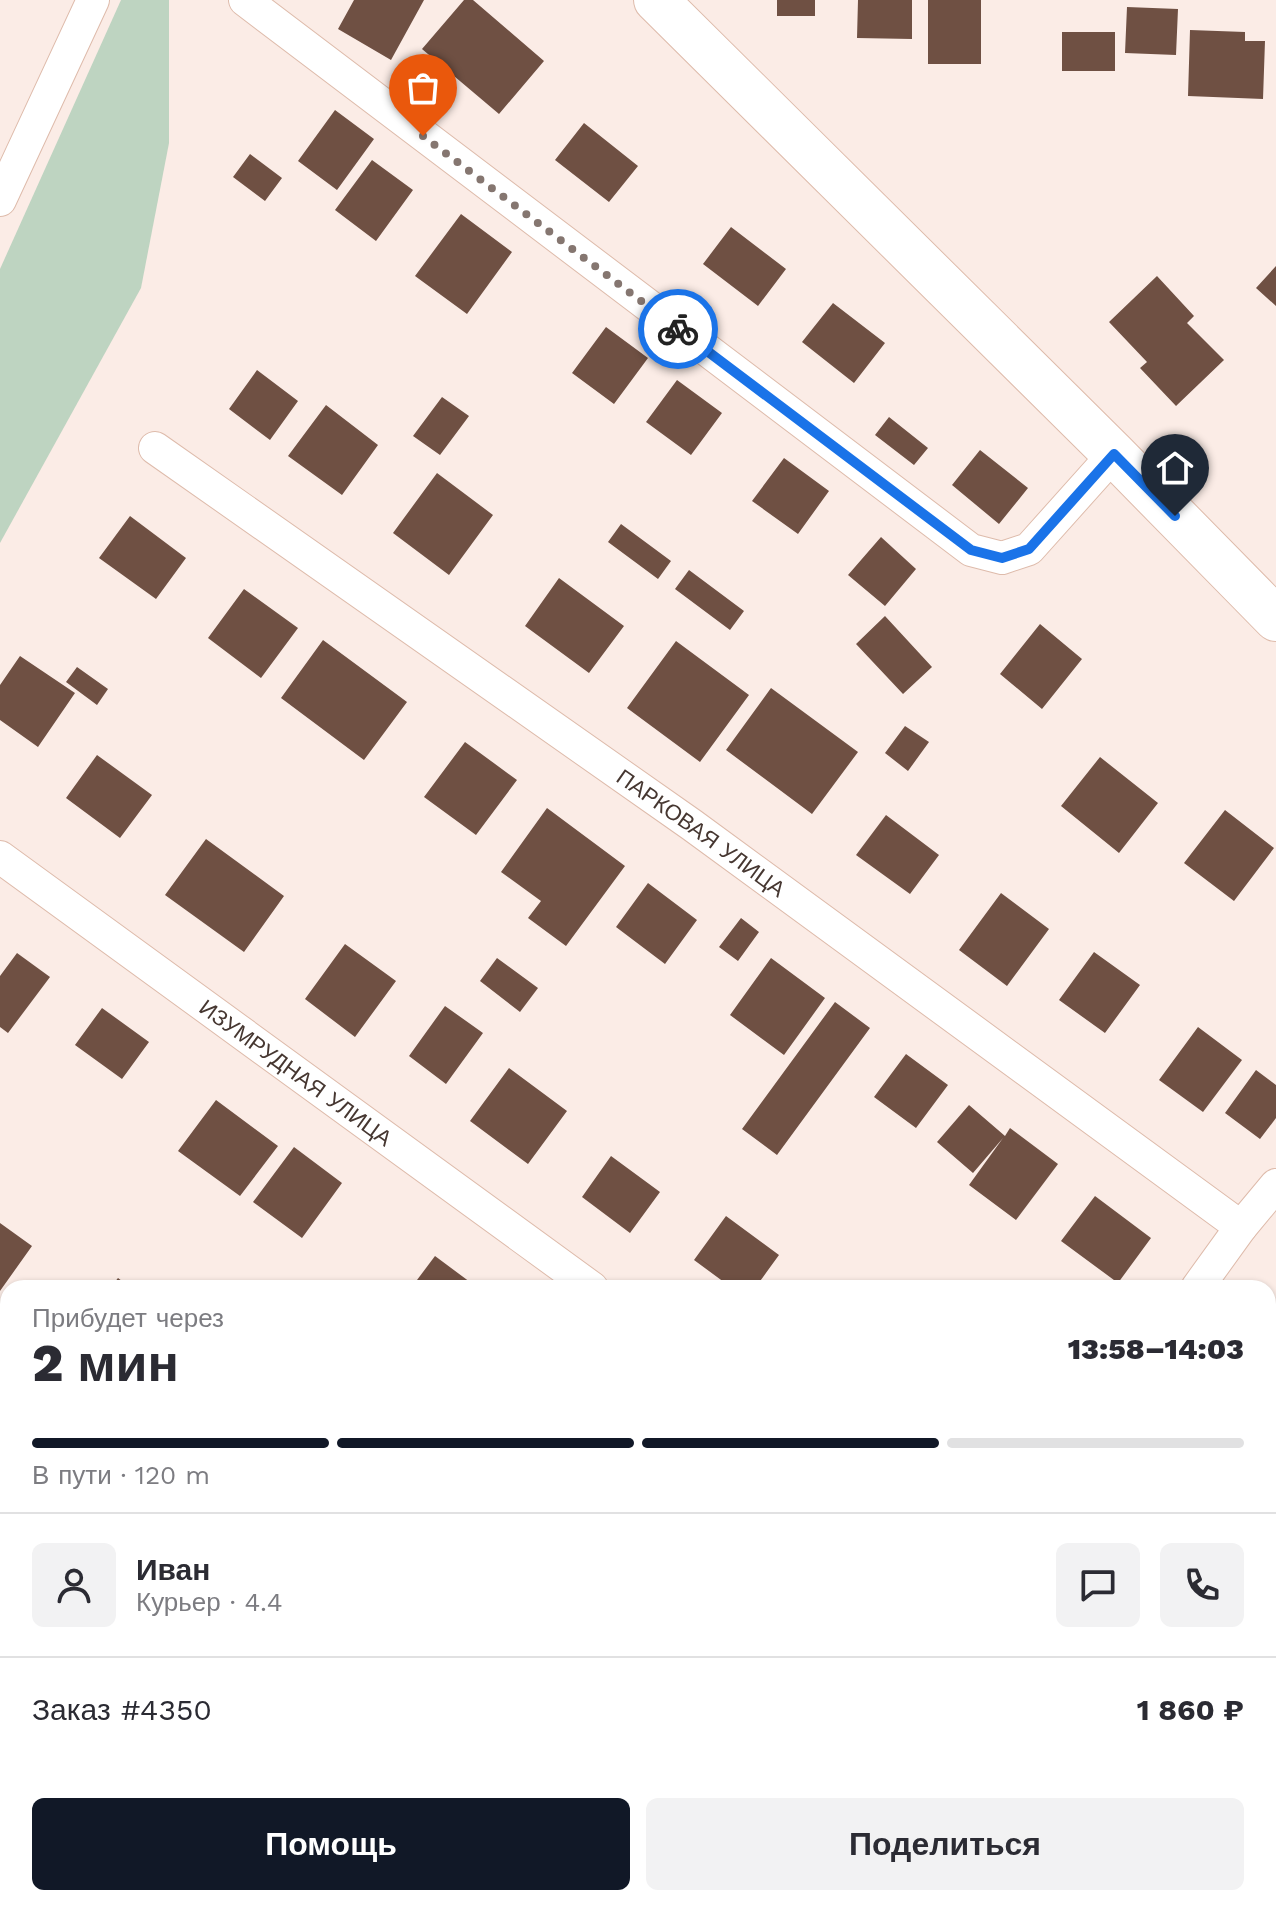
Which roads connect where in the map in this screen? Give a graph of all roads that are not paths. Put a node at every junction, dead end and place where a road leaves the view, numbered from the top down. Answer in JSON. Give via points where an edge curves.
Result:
{"nodes":[{"id":1,"x":93,"y":0,"type":"edge"},
{"id":2,"x":245,"y":0,"type":"edge"},
{"id":3,"x":656,"y":0,"type":"edge"},
{"id":4,"x":0,"y":200,"type":"edge"},
{"id":5,"x":155,"y":448,"type":"dead end"},
{"id":6,"x":1114,"y":454,"type":"junction"},
{"id":7,"x":1276,"y":619,"type":"edge"},
{"id":8,"x":0,"y":857,"type":"edge"},
{"id":9,"x":1276,"y":1185,"type":"edge"},
{"id":10,"x":1241,"y":1227,"type":"junction"},
{"id":11,"x":581,"y":1280,"type":"edge"},
{"id":12,"x":1203,"y":1280,"type":"edge"}],
"edges":[{"from":1,"to":4,"type":"street"},
{"from":2,"to":6,"type":"street","via":[[971,550],[1002,558],[1029,549]]},
{"from":3,"to":6,"type":"main road"},
{"from":5,"to":10,"type":"street","name":"ПАРКОВАЯ УЛИЦА","via":[[692,825]]},
{"from":6,"to":7,"type":"main road"},
{"from":8,"to":11,"type":"street","name":"ИЗУМРУДНАЯ УЛИЦА"},
{"from":9,"to":10,"type":"street"},
{"from":10,"to":12,"type":"street"}]}
